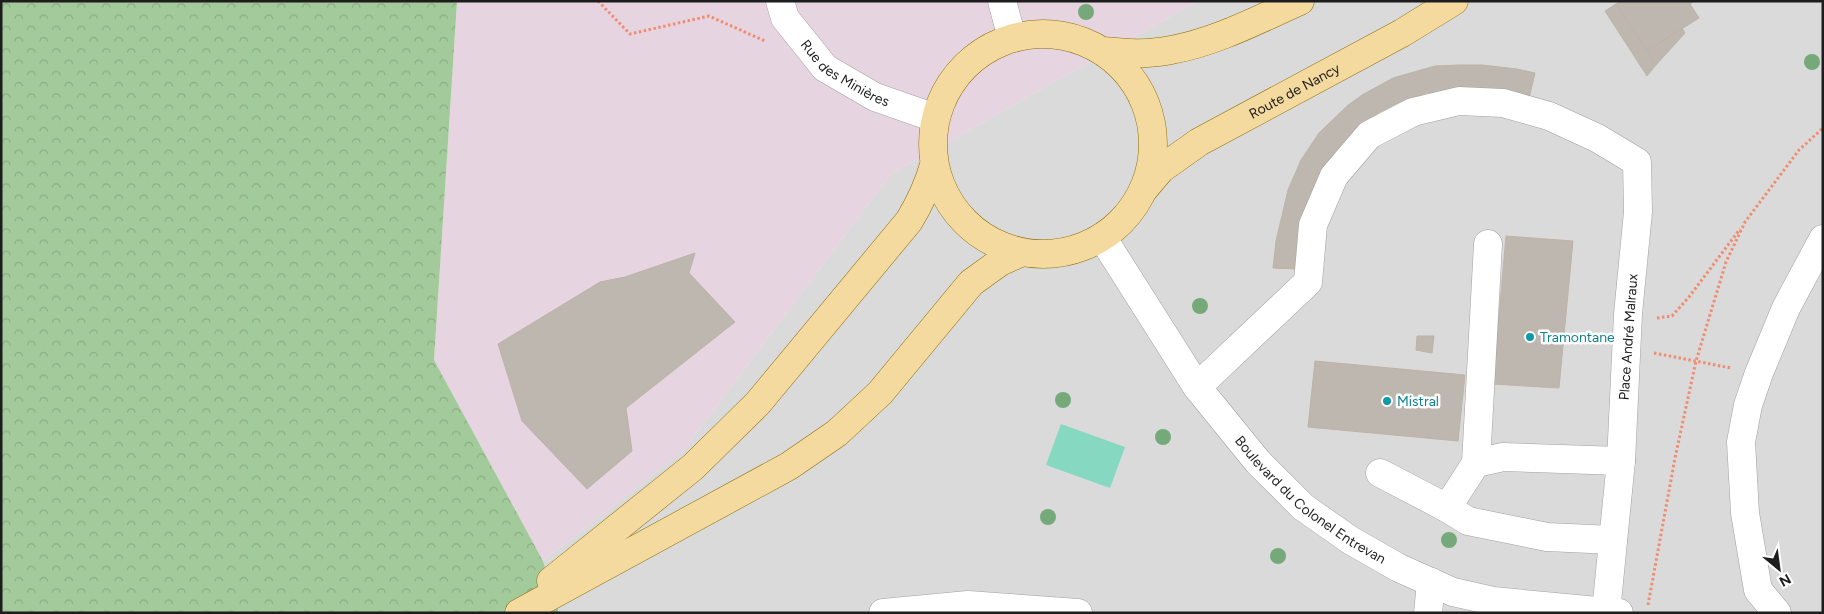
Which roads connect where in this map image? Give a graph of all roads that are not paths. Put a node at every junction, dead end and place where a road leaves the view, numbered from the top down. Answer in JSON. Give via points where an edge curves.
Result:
{"nodes":[{"id":1,"x":780,"y":1,"type":"edge"},
{"id":2,"x":1002,"y":1,"type":"edge"},
{"id":3,"x":1300,"y":1,"type":"edge"},
{"id":4,"x":1454,"y":1,"type":"edge"},
{"id":5,"x":1012,"y":38,"type":"junction"},
{"id":6,"x":1102,"y":51,"type":"junction"},
{"id":7,"x":935,"y":118,"type":"junction"},
{"id":8,"x":934,"y":165,"type":"junction"},
{"id":9,"x":1144,"y":190,"type":"junction"},
{"id":10,"x":1102,"y":237,"type":"junction"},
{"id":11,"x":1823,"y":239,"type":"edge"},
{"id":12,"x":1488,"y":244,"type":"dead end"},
{"id":13,"x":1020,"y":253,"type":"junction"},
{"id":14,"x":1197,"y":387,"type":"junction"},
{"id":15,"x":1621,"y":461,"type":"junction"},
{"id":16,"x":1476,"y":463,"type":"junction"},
{"id":17,"x":1380,"y":473,"type":"dead end"},
{"id":18,"x":1447,"y":508,"type":"junction"},
{"id":19,"x":1613,"y":540,"type":"junction"},
{"id":20,"x":1431,"y":582,"type":"junction"},
{"id":21,"x":1062,"y":612,"type":"edge"},
{"id":22,"x":1612,"y":612,"type":"edge"},
{"id":23,"x":512,"y":613,"type":"edge"},
{"id":24,"x":520,"y":613,"type":"edge"},
{"id":25,"x":884,"y":613,"type":"edge"},
{"id":26,"x":1428,"y":613,"type":"edge"},
{"id":27,"x":1777,"y":613,"type":"edge"}],
"edges":[{"from":1,"to":7,"type":"street","name":"Rue des Minières","via":[[785,18],[825,68],[876,97]]},
{"from":2,"to":5,"type":"street"},
{"from":3,"to":6,"type":"main road","via":[[1198,44],[1132,53]]},
{"from":4,"to":9,"type":"main road","name":"Route de Nancy","via":[[1402,33],[1200,142],[1161,169]]},
{"from":5,"to":6,"type":"main road","via":[[1043,34],[1074,38]]},
{"from":5,"to":7,"type":"main road","via":[[986,50],[963,67],[946,91]]},
{"from":6,"to":9,"type":"main road","via":[[1131,77],[1148,112],[1153,152]]},
{"from":7,"to":8,"type":"main road"},
{"from":8,"to":13,"type":"main road","via":[[940,186],[963,222],[980,236]]},
{"from":8,"to":23,"type":"main road","via":[[909,221],[758,403],[693,467]]},
{"from":9,"to":10,"type":"main road","via":[[1119,224]]},
{"from":10,"to":13,"type":"main road","via":[[1062,253]]},
{"from":10,"to":14,"type":"street","name":"Boulevard du Colonel Entrevan"},
{"from":11,"to":27,"type":"street","via":[[1786,308],[1759,373],[1748,405],[1741,442],[1745,514],[1758,590]]},
{"from":12,"to":16,"type":"street"},
{"from":13,"to":24,"type":"main road","via":[[1000,262],[971,284],[880,393],[838,433],[789,466]]},
{"from":14,"to":15,"type":"street","name":"Place André Malraux","via":[[1308,282],[1313,225],[1334,176],[1370,135],[1413,112],[1459,101],[1503,103],[1549,116],[1638,162],[1638,212],[1628,314]]},
{"from":14,"to":20,"type":"street","name":"Boulevard du Colonel Entrevan","via":[[1258,462],[1303,507],[1350,540]]},
{"from":15,"to":16,"type":"street","via":[[1504,456]]},
{"from":15,"to":19,"type":"street","name":"Place André Malraux"},
{"from":16,"to":18,"type":"street"},
{"from":17,"to":18,"type":"street"},
{"from":18,"to":19,"type":"street","via":[[1468,521],[1547,537]]},
{"from":19,"to":22,"type":"street","name":"Place André Malraux"},
{"from":20,"to":22,"type":"street","name":"Boulevard du Colonel Entrevan","via":[[1453,592],[1493,601]]},
{"from":20,"to":26,"type":"street"},
{"from":21,"to":25,"type":"street","via":[[968,605]]}]}
